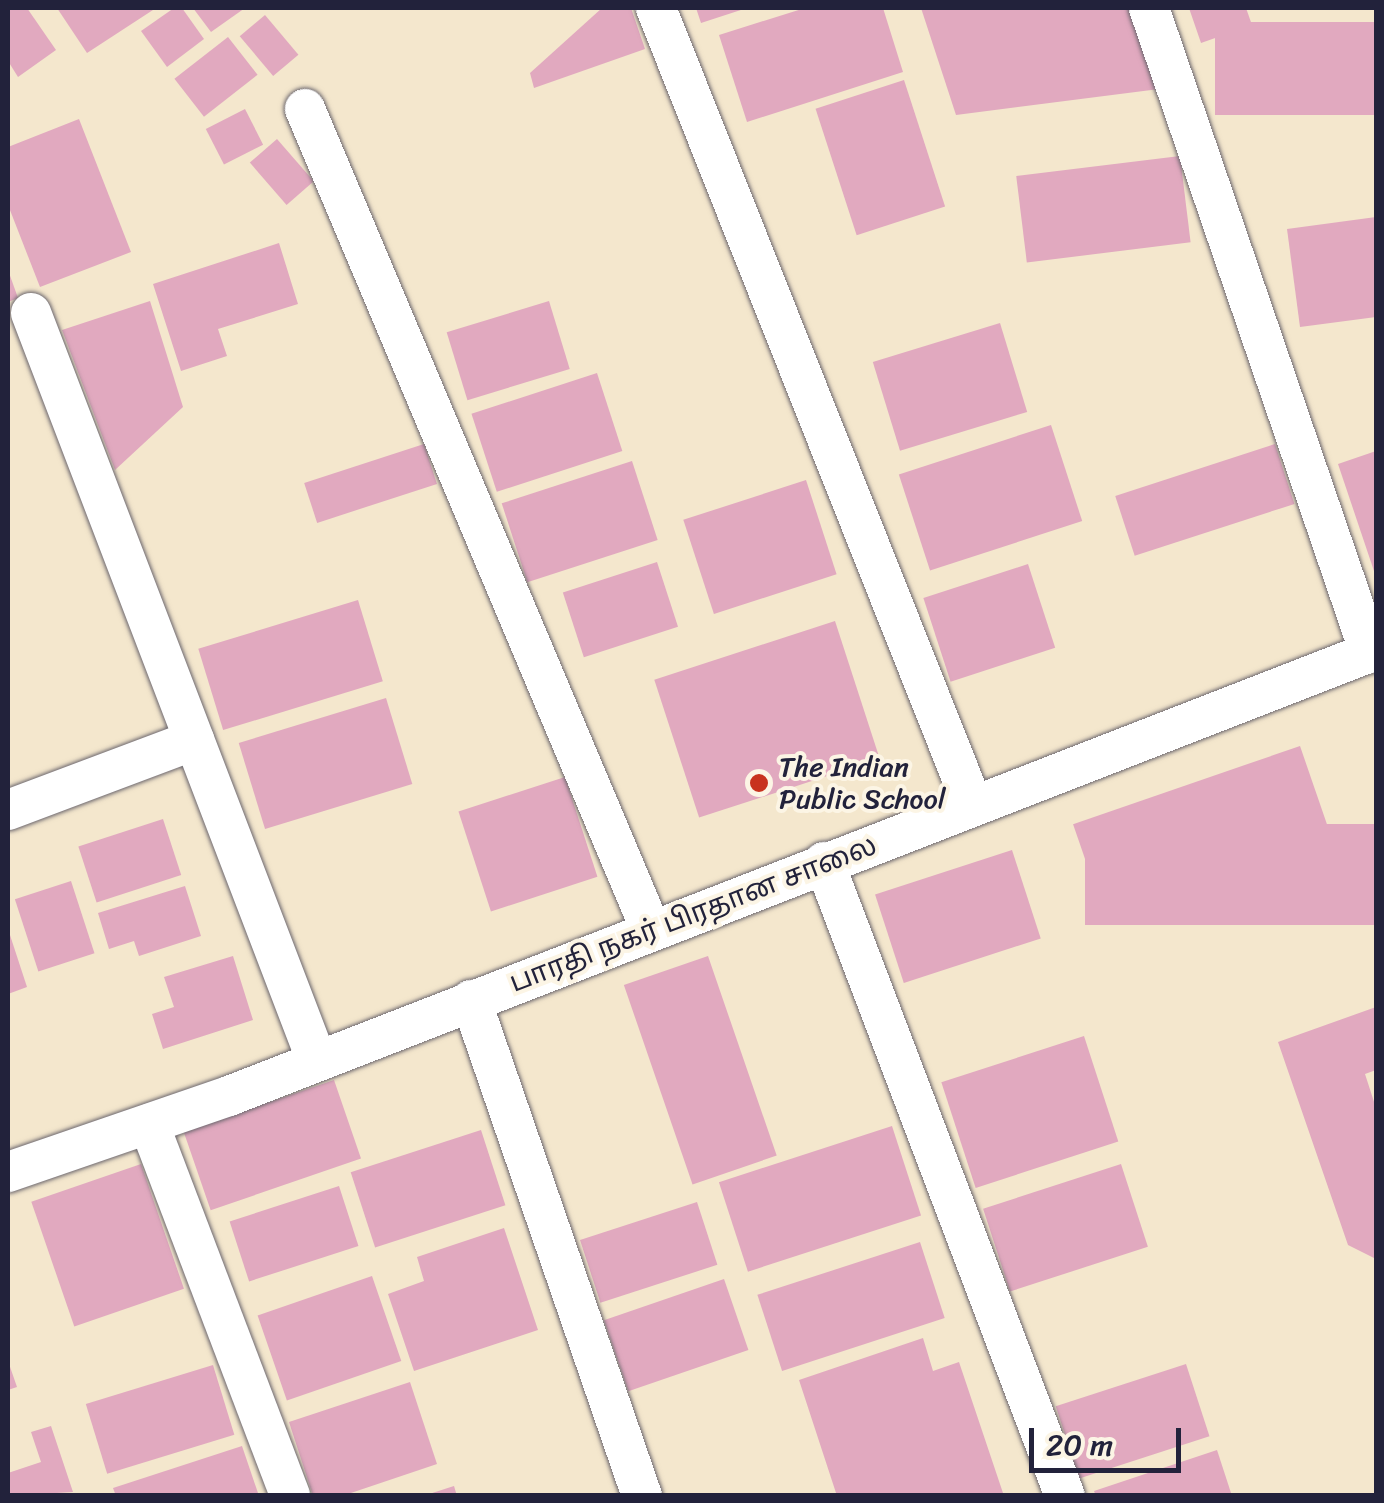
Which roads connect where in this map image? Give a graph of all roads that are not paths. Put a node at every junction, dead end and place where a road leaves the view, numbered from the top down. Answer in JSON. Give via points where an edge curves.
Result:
{"nodes":[{"id":1,"x":656,"y":8,"type":"edge"},
{"id":2,"x":1149,"y":8,"type":"edge"},
{"id":3,"x":305,"y":109,"type":"dead end"},
{"id":4,"x":30,"y":313,"type":"dead end"},
{"id":5,"x":1373,"y":651,"type":"edge"},
{"id":6,"x":194,"y":740,"type":"junction"},
{"id":7,"x":973,"y":806,"type":"junction"},
{"id":8,"x":8,"y":810,"type":"edge"},
{"id":9,"x":824,"y":862,"type":"junction"},
{"id":10,"x":651,"y":930,"type":"junction"},
{"id":11,"x":471,"y":1000,"type":"junction"},
{"id":12,"x":317,"y":1061,"type":"junction"},
{"id":13,"x":149,"y":1124,"type":"junction"},
{"id":14,"x":8,"y":1172,"type":"edge"},
{"id":15,"x":290,"y":1496,"type":"edge"},
{"id":16,"x":642,"y":1496,"type":"edge"},
{"id":17,"x":1066,"y":1496,"type":"edge"}],
"edges":[{"from":1,"to":7,"type":"street"},
{"from":2,"to":5,"type":"street"},
{"from":3,"to":10,"type":"street"},
{"from":4,"to":6,"type":"street"},
{"from":5,"to":7,"type":"street","name":"பாரதி நகர் பிரதான சாலை"},
{"from":6,"to":8,"type":"street"},
{"from":6,"to":12,"type":"street"},
{"from":7,"to":9,"type":"street","name":"பாரதி நகர் பிரதான சாலை"},
{"from":9,"to":10,"type":"street","name":"பாரதி நகர் பிரதான சாலை"},
{"from":9,"to":17,"type":"street"},
{"from":10,"to":11,"type":"street","name":"பாரதி நகர் பிரதான சாலை"},
{"from":11,"to":12,"type":"street","name":"பாரதி நகர் பிரதான சாலை"},
{"from":11,"to":16,"type":"street"},
{"from":12,"to":13,"type":"street","name":"பாரதி நகர் பிரதான சாலை"},
{"from":13,"to":14,"type":"street","name":"பாரதி நகர் பிரதான சாலை"},
{"from":13,"to":15,"type":"street"}]}
